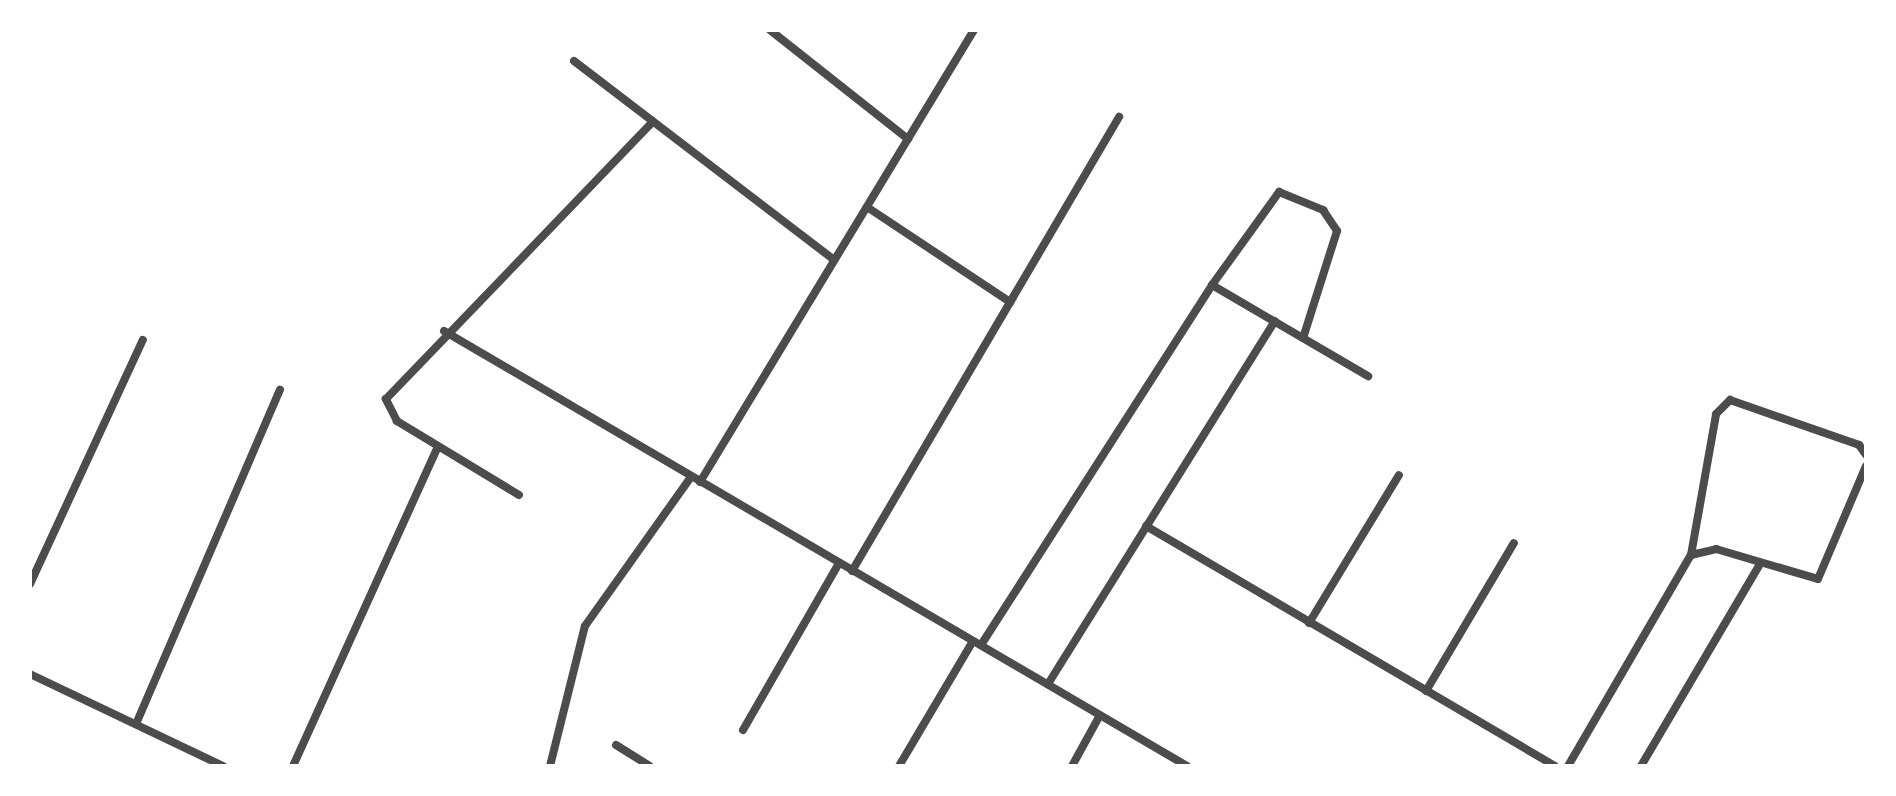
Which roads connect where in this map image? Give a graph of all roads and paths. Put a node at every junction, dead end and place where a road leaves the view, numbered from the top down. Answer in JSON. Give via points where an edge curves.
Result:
{"nodes":[{"id":1,"x":770,"y":30,"type":"edge"},
{"id":2,"x":974,"y":30,"type":"edge"},
{"id":3,"x":574,"y":61,"type":"dead end"},
{"id":4,"x":1119,"y":117,"type":"dead end"},
{"id":5,"x":653,"y":122,"type":"junction"},
{"id":6,"x":908,"y":139,"type":"junction"},
{"id":7,"x":867,"y":207,"type":"junction"},
{"id":8,"x":834,"y":260,"type":"junction"},
{"id":9,"x":1212,"y":285,"type":"junction"},
{"id":10,"x":1010,"y":302,"type":"junction"},
{"id":11,"x":1275,"y":321,"type":"junction"},
{"id":12,"x":444,"y":331,"type":"junction"},
{"id":13,"x":1303,"y":338,"type":"junction"},
{"id":14,"x":143,"y":340,"type":"dead end"},
{"id":15,"x":1368,"y":376,"type":"dead end"},
{"id":16,"x":280,"y":390,"type":"dead end"},
{"id":17,"x":438,"y":446,"type":"junction"},
{"id":18,"x":1866,"y":455,"type":"edge"},
{"id":19,"x":1866,"y":466,"type":"edge"},
{"id":20,"x":1399,"y":475,"type":"dead end"},
{"id":21,"x":691,"y":477,"type":"junction"},
{"id":22,"x":700,"y":482,"type":"junction"},
{"id":23,"x":519,"y":495,"type":"dead end"},
{"id":24,"x":1146,"y":526,"type":"junction"},
{"id":25,"x":1514,"y":543,"type":"dead end"},
{"id":26,"x":1691,"y":555,"type":"junction"},
{"id":27,"x":839,"y":563,"type":"junction"},
{"id":28,"x":1760,"y":564,"type":"junction"},
{"id":29,"x":852,"y":571,"type":"junction"},
{"id":30,"x":30,"y":584,"type":"edge"},
{"id":31,"x":1309,"y":623,"type":"junction"},
{"id":32,"x":977,"y":643,"type":"junction"},
{"id":33,"x":30,"y":674,"type":"edge"},
{"id":34,"x":1048,"y":684,"type":"junction"},
{"id":35,"x":1426,"y":691,"type":"junction"},
{"id":36,"x":1100,"y":715,"type":"junction"},
{"id":37,"x":136,"y":724,"type":"junction"},
{"id":38,"x":743,"y":730,"type":"dead end"},
{"id":39,"x":616,"y":745,"type":"dead end"},
{"id":40,"x":223,"y":766,"type":"edge"},
{"id":41,"x":293,"y":766,"type":"edge"},
{"id":42,"x":550,"y":766,"type":"edge"},
{"id":43,"x":650,"y":766,"type":"edge"},
{"id":44,"x":899,"y":766,"type":"edge"},
{"id":45,"x":1072,"y":766,"type":"edge"},
{"id":46,"x":1187,"y":766,"type":"edge"},
{"id":47,"x":1555,"y":766,"type":"edge"},
{"id":48,"x":1568,"y":766,"type":"edge"},
{"id":49,"x":1641,"y":766,"type":"edge"}],
"edges":[{"from":1,"to":6,"type":"street"},
{"from":2,"to":6,"type":"street"},
{"from":3,"to":5,"type":"street"},
{"from":4,"to":10,"type":"street"},
{"from":5,"to":8,"type":"street"},
{"from":5,"to":12,"type":"street"},
{"from":6,"to":7,"type":"street"},
{"from":7,"to":8,"type":"street"},
{"from":7,"to":10,"type":"street"},
{"from":8,"to":22,"type":"street"},
{"from":9,"to":11,"type":"street"},
{"from":9,"to":13,"type":"street","via":[[1270,198],[1291,193],[1323,210],[1337,231]]},
{"from":9,"to":32,"type":"street"},
{"from":10,"to":29,"type":"street"},
{"from":11,"to":13,"type":"street"},
{"from":11,"to":24,"type":"street"},
{"from":12,"to":17,"type":"street","via":[[386,399],[397,421]]},
{"from":12,"to":21,"type":"street"},
{"from":13,"to":15,"type":"street"},
{"from":14,"to":30,"type":"street"},
{"from":16,"to":37,"type":"street"},
{"from":17,"to":23,"type":"street"},
{"from":17,"to":41,"type":"street"},
{"from":18,"to":26,"type":"street","via":[[1859,445],[1730,400],[1716,414]]},
{"from":19,"to":28,"type":"street","via":[[1818,579]]},
{"from":20,"to":31,"type":"street"},
{"from":21,"to":22,"type":"street"},
{"from":21,"to":42,"type":"street","via":[[585,626]]},
{"from":22,"to":27,"type":"street"},
{"from":24,"to":31,"type":"street"},
{"from":24,"to":34,"type":"street"},
{"from":25,"to":35,"type":"street"},
{"from":26,"to":28,"type":"street","via":[[1716,549]]},
{"from":26,"to":48,"type":"street"},
{"from":27,"to":29,"type":"street"},
{"from":27,"to":38,"type":"street"},
{"from":28,"to":49,"type":"street"},
{"from":29,"to":32,"type":"street"},
{"from":31,"to":35,"type":"street"},
{"from":32,"to":34,"type":"street"},
{"from":32,"to":44,"type":"street"},
{"from":33,"to":37,"type":"street"},
{"from":34,"to":36,"type":"street"},
{"from":35,"to":47,"type":"street"},
{"from":36,"to":45,"type":"street"},
{"from":36,"to":46,"type":"street"},
{"from":37,"to":40,"type":"street"},
{"from":39,"to":43,"type":"street"}]}
